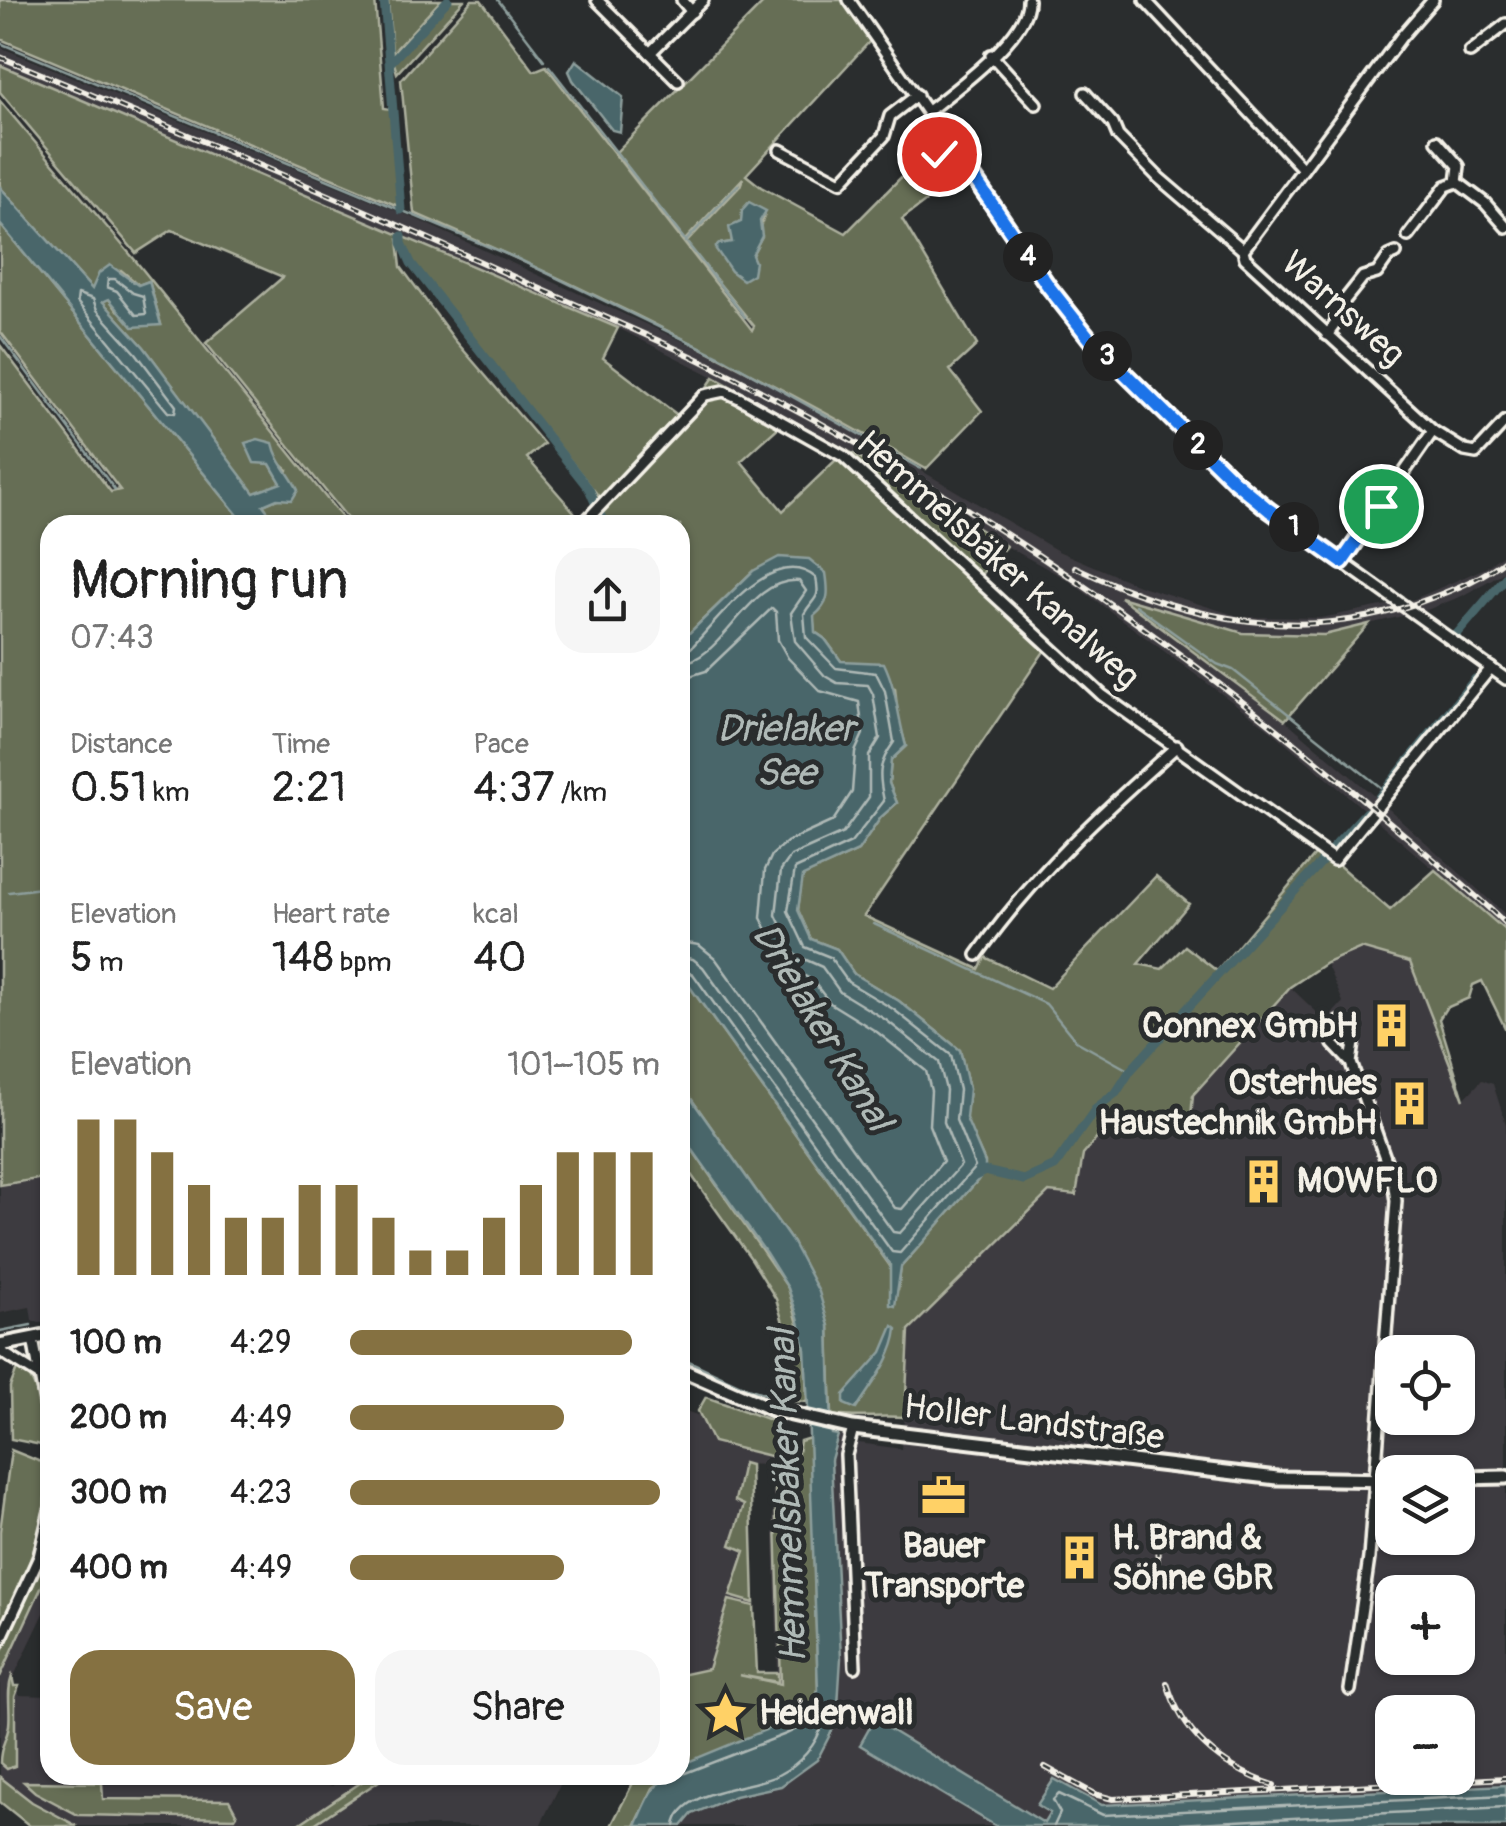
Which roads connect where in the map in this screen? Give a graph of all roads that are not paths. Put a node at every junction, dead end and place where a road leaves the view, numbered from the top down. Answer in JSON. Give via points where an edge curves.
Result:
{"nodes":[{"id":1,"x":597,"y":0,"type":"edge"},
{"id":2,"x":682,"y":0,"type":"edge"},
{"id":3,"x":703,"y":0,"type":"edge"},
{"id":4,"x":850,"y":0,"type":"edge"},
{"id":5,"x":1028,"y":0,"type":"edge"},
{"id":6,"x":1145,"y":0,"type":"edge"},
{"id":7,"x":1433,"y":0,"type":"edge"},
{"id":8,"x":692,"y":12,"type":"junction"},
{"id":9,"x":1506,"y":24,"type":"edge"},
{"id":10,"x":650,"y":52,"type":"junction"},
{"id":11,"x":1470,"y":52,"type":"dead end"},
{"id":12,"x":991,"y":55,"type":"junction"},
{"id":13,"x":678,"y":81,"type":"dead end"},
{"id":14,"x":1085,"y":92,"type":"dead end"},
{"id":15,"x":916,"y":94,"type":"junction"},
{"id":16,"x":1036,"y":104,"type":"dead end"},
{"id":17,"x":928,"y":110,"type":"junction"},
{"id":18,"x":1437,"y":141,"type":"dead end"},
{"id":19,"x":950,"y":144,"type":"junction"},
{"id":20,"x":780,"y":150,"type":"dead end"},
{"id":21,"x":966,"y":166,"type":"junction"},
{"id":22,"x":1303,"y":169,"type":"junction"},
{"id":23,"x":1457,"y":182,"type":"junction"},
{"id":24,"x":1506,"y":227,"type":"edge"},
{"id":25,"x":1408,"y":236,"type":"dead end"},
{"id":26,"x":1243,"y":250,"type":"junction"},
{"id":27,"x":1396,"y":254,"type":"dead end"},
{"id":28,"x":1327,"y":335,"type":"junction"},
{"id":29,"x":1506,"y":421,"type":"edge"},
{"id":30,"x":1434,"y":431,"type":"junction"},
{"id":31,"x":592,"y":515,"type":"edge"},
{"id":32,"x":1342,"y":562,"type":"junction"},
{"id":33,"x":1491,"y":668,"type":"junction"},
{"id":34,"x":1506,"y":679,"type":"edge"},
{"id":35,"x":1177,"y":746,"type":"junction"},
{"id":36,"x":977,"y":955,"type":"dead end"},
{"id":37,"x":1351,"y":1062,"type":"dead end"},
{"id":38,"x":40,"y":1337,"type":"edge"},
{"id":39,"x":33,"y":1338,"type":"junction"},
{"id":40,"x":0,"y":1348,"type":"edge"},
{"id":41,"x":40,"y":1372,"type":"edge"},
{"id":42,"x":690,"y":1374,"type":"edge"},
{"id":43,"x":40,"y":1376,"type":"edge"},
{"id":44,"x":853,"y":1428,"type":"junction"},
{"id":45,"x":1506,"y":1477,"type":"edge"},
{"id":46,"x":1475,"y":1478,"type":"edge"},
{"id":47,"x":1374,"y":1481,"type":"junction"},
{"id":48,"x":40,"y":1553,"type":"edge"},
{"id":49,"x":0,"y":1640,"type":"edge"},
{"id":50,"x":855,"y":1667,"type":"dead end"},
{"id":51,"x":1350,"y":1690,"type":"dead end"}],
"edges":[{"from":1,"to":10,"type":"street"},
{"from":2,"to":8,"type":"street"},
{"from":3,"to":8,"type":"street"},
{"from":4,"to":15,"type":"street"},
{"from":5,"to":12,"type":"street","via":[[1020,26]]},
{"from":6,"to":22,"type":"street"},
{"from":7,"to":22,"type":"street","name":"Warnsweg"},
{"from":8,"to":10,"type":"street"},
{"from":9,"to":11,"type":"street"},
{"from":10,"to":13,"type":"street"},
{"from":12,"to":16,"type":"street"},
{"from":12,"to":17,"type":"street"},
{"from":14,"to":26,"type":"street","via":[[1159,178]]},
{"from":15,"to":17,"type":"street"},
{"from":15,"to":20,"type":"street","via":[[890,116],[884,136],[841,182]]},
{"from":17,"to":19,"type":"street"},
{"from":18,"to":23,"type":"street","via":[[1459,166]]},
{"from":19,"to":21,"type":"street"},
{"from":19,"to":21,"type":"street","via":[[940,159]]},
{"from":21,"to":32,"type":"street","via":[[1090,339],[1233,480]]},
{"from":22,"to":26,"type":"street","name":"Warnsweg"},
{"from":23,"to":24,"type":"street"},
{"from":23,"to":25,"type":"street","via":[[1446,186]]},
{"from":26,"to":28,"type":"street","name":"Warnsweg"},
{"from":27,"to":28,"type":"street","via":[[1364,278],[1336,311]]},
{"from":28,"to":30,"type":"street","name":"Warnsweg"},
{"from":29,"to":30,"type":"street","name":"Warnsweg","via":[[1476,453]]},
{"from":30,"to":32,"type":"street"},
{"from":31,"to":35,"type":"street","name":"Hemmelsbäker Kanalweg","via":[[705,394],[724,391],[850,461],[1073,670]]},
{"from":32,"to":33,"type":"street"},
{"from":33,"to":34,"type":"street"},
{"from":33,"to":35,"type":"street","name":"Hemmelsbäker Kanalweg","via":[[1334,860]]},
{"from":35,"to":36,"type":"street","via":[[1040,872]]},
{"from":37,"to":47,"type":"street","via":[[1396,1201]]},
{"from":38,"to":39,"type":"main road"},
{"from":39,"to":40,"type":"main road"},
{"from":39,"to":41,"type":"street"},
{"from":40,"to":43,"type":"street"},
{"from":42,"to":44,"type":"main road","name":"Holler Landstraße","via":[[807,1420]]},
{"from":44,"to":47,"type":"main road","name":"Holler Landstraße","via":[[1260,1476]]},
{"from":44,"to":50,"type":"street","via":[[846,1455]]},
{"from":45,"to":46,"type":"main road"},
{"from":47,"to":51,"type":"street"},
{"from":48,"to":49,"type":"street"}]}
